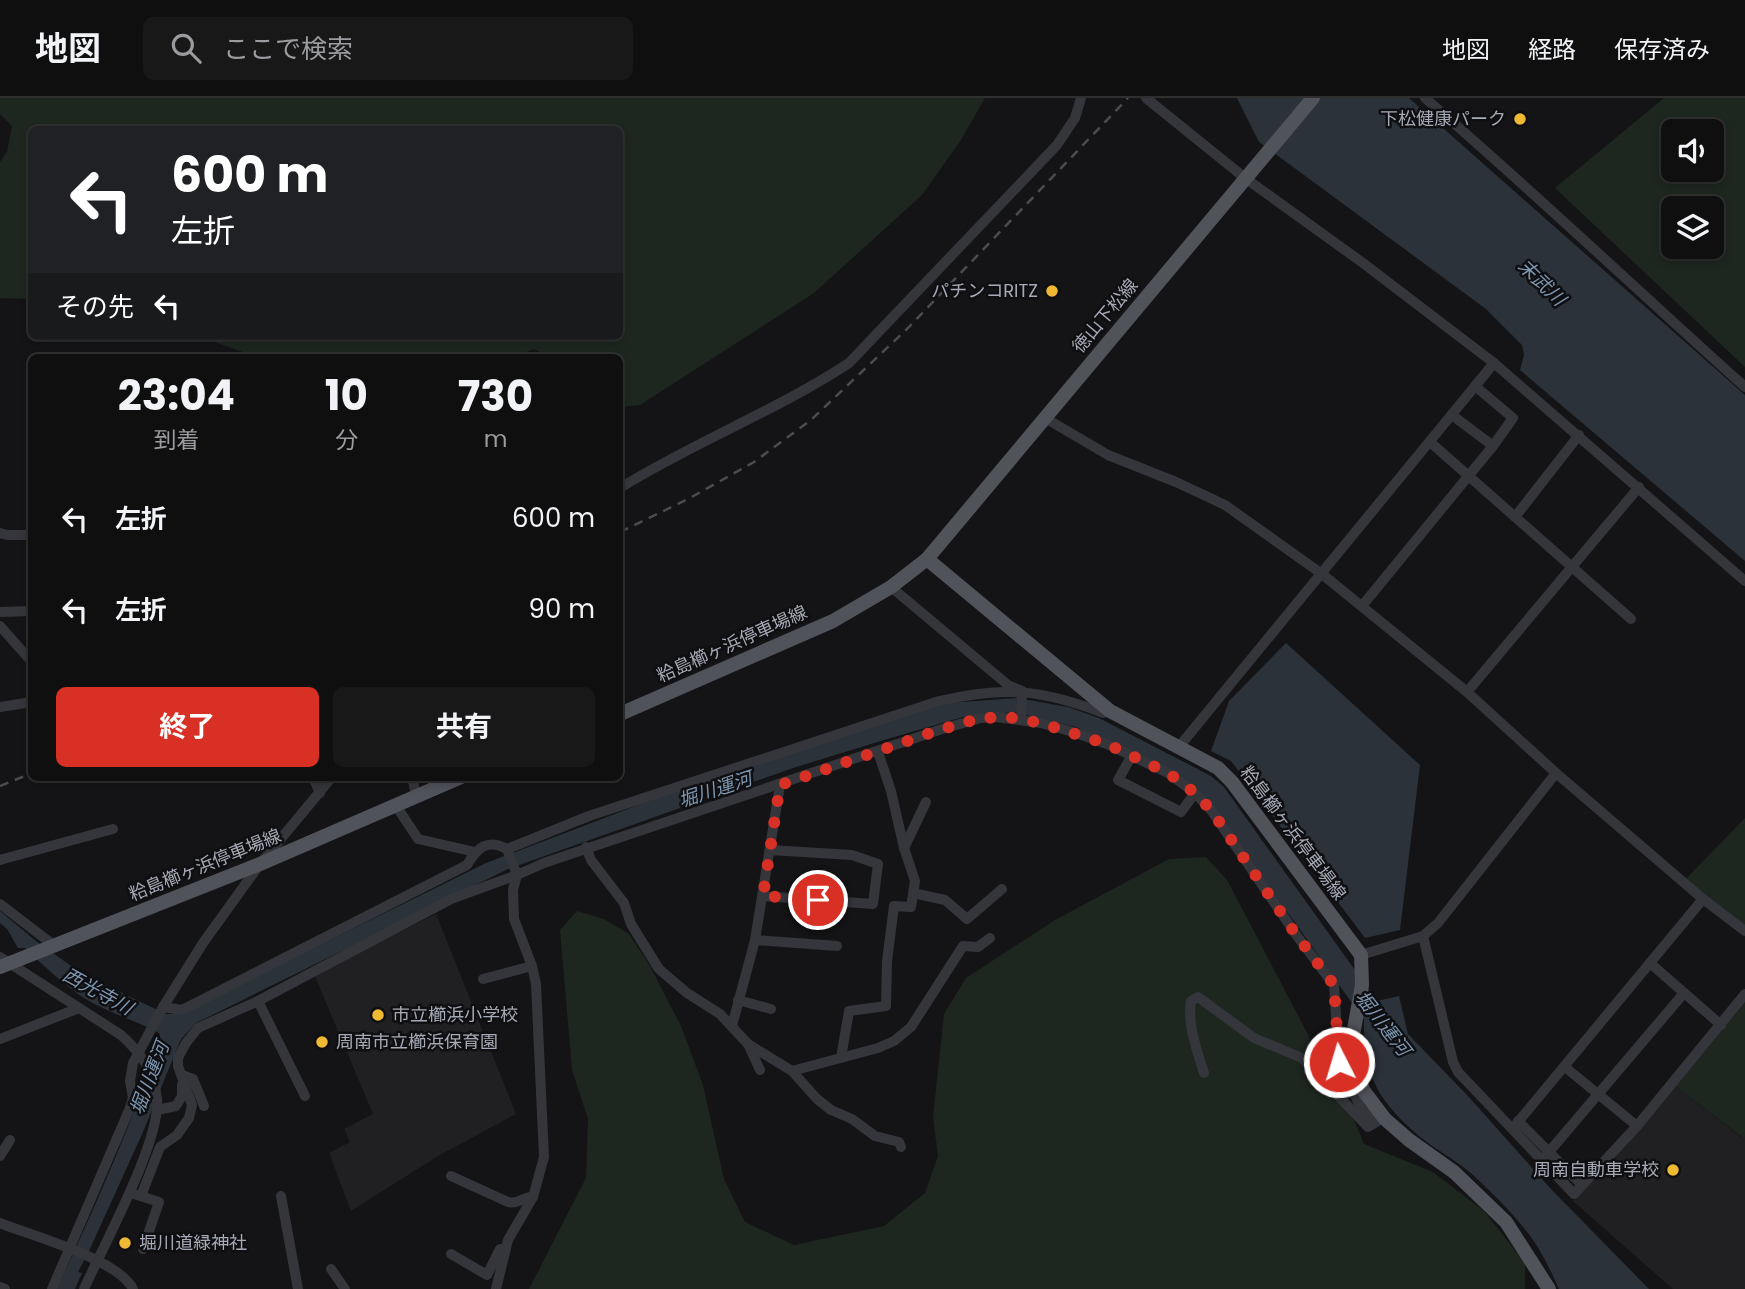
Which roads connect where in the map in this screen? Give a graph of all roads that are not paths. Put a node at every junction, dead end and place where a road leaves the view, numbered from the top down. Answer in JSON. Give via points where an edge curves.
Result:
{"nodes":[{"id":1,"x":1081,"y":98,"type":"edge"},
{"id":2,"x":1146,"y":98,"type":"edge"},
{"id":3,"x":1313,"y":98,"type":"edge"},
{"id":4,"x":1425,"y":98,"type":"edge"},
{"id":5,"x":1250,"y":172,"type":"junction"},
{"id":6,"x":1494,"y":363,"type":"junction"},
{"id":7,"x":1475,"y":386,"type":"junction"},
{"id":8,"x":1745,"y":387,"type":"edge"},
{"id":9,"x":1452,"y":415,"type":"junction"},
{"id":10,"x":1045,"y":418,"type":"junction"},
{"id":11,"x":1579,"y":435,"type":"junction"},
{"id":12,"x":1430,"y":442,"type":"junction"},
{"id":13,"x":1493,"y":446,"type":"junction"},
{"id":14,"x":1468,"y":475,"type":"junction"},
{"id":15,"x":623,"y":486,"type":"edge"},
{"id":16,"x":1639,"y":487,"type":"junction"},
{"id":17,"x":1515,"y":517,"type":"junction"},
{"id":18,"x":0,"y":533,"type":"edge"},
{"id":19,"x":28,"y":535,"type":"edge"},
{"id":20,"x":927,"y":559,"type":"junction"},
{"id":21,"x":1572,"y":567,"type":"junction"},
{"id":22,"x":1322,"y":574,"type":"junction"},
{"id":23,"x":1745,"y":581,"type":"edge"},
{"id":24,"x":891,"y":587,"type":"junction"},
{"id":25,"x":1362,"y":606,"type":"junction"},
{"id":26,"x":28,"y":611,"type":"edge"},
{"id":27,"x":0,"y":612,"type":"edge"},
{"id":28,"x":1631,"y":619,"type":"dead end"},
{"id":29,"x":0,"y":626,"type":"edge"},
{"id":30,"x":28,"y":658,"type":"edge"},
{"id":31,"x":1467,"y":692,"type":"junction"},
{"id":32,"x":1022,"y":693,"type":"junction"},
{"id":33,"x":28,"y":703,"type":"edge"},
{"id":34,"x":0,"y":707,"type":"edge"},
{"id":35,"x":1110,"y":711,"type":"junction"},
{"id":36,"x":623,"y":713,"type":"edge"},
{"id":37,"x":1021,"y":717,"type":"junction"},
{"id":38,"x":1178,"y":748,"type":"junction"},
{"id":39,"x":878,"y":752,"type":"junction"},
{"id":40,"x":1131,"y":757,"type":"junction"},
{"id":41,"x":1556,"y":773,"type":"junction"},
{"id":42,"x":315,"y":781,"type":"edge"},
{"id":43,"x":329,"y":781,"type":"edge"},
{"id":44,"x":413,"y":781,"type":"edge"},
{"id":45,"x":451,"y":781,"type":"edge"},
{"id":46,"x":780,"y":785,"type":"junction"},
{"id":47,"x":320,"y":793,"type":"junction"},
{"id":48,"x":1195,"y":793,"type":"junction"},
{"id":49,"x":416,"y":795,"type":"junction"},
{"id":50,"x":926,"y":802,"type":"dead end"},
{"id":51,"x":395,"y":804,"type":"junction"},
{"id":52,"x":113,"y":829,"type":"dead end"},
{"id":53,"x":586,"y":848,"type":"junction"},
{"id":54,"x":904,"y":848,"type":"junction"},
{"id":55,"x":508,"y":850,"type":"junction"},
{"id":56,"x":770,"y":850,"type":"junction"},
{"id":57,"x":475,"y":852,"type":"junction"},
{"id":58,"x":0,"y":860,"type":"edge"},
{"id":59,"x":260,"y":864,"type":"junction"},
{"id":60,"x":516,"y":873,"type":"junction"},
{"id":61,"x":1002,"y":889,"type":"dead end"},
{"id":62,"x":913,"y":893,"type":"junction"},
{"id":63,"x":763,"y":896,"type":"junction"},
{"id":64,"x":1703,"y":899,"type":"junction"},
{"id":65,"x":0,"y":904,"type":"edge"},
{"id":66,"x":1745,"y":931,"type":"edge"},
{"id":67,"x":1423,"y":936,"type":"junction"},
{"id":68,"x":990,"y":938,"type":"dead end"},
{"id":69,"x":755,"y":940,"type":"junction"},
{"id":70,"x":837,"y":946,"type":"dead end"},
{"id":71,"x":56,"y":947,"type":"junction"},
{"id":72,"x":3,"y":960,"type":"edge"},
{"id":73,"x":1362,"y":960,"type":"junction"},
{"id":74,"x":1650,"y":963,"type":"junction"},
{"id":75,"x":532,"y":966,"type":"junction"},
{"id":76,"x":484,"y":979,"type":"dead end"},
{"id":77,"x":1684,"y":993,"type":"junction"},
{"id":78,"x":1745,"y":995,"type":"edge"},
{"id":79,"x":738,"y":1000,"type":"junction"},
{"id":80,"x":258,"y":1001,"type":"junction"},
{"id":81,"x":163,"y":1007,"type":"junction"},
{"id":82,"x":79,"y":1008,"type":"junction"},
{"id":83,"x":771,"y":1009,"type":"dead end"},
{"id":84,"x":1721,"y":1025,"type":"junction"},
{"id":85,"x":732,"y":1026,"type":"junction"},
{"id":86,"x":0,"y":1039,"type":"edge"},
{"id":87,"x":747,"y":1044,"type":"junction"},
{"id":88,"x":138,"y":1050,"type":"junction"},
{"id":89,"x":841,"y":1058,"type":"junction"},
{"id":90,"x":1565,"y":1067,"type":"junction"},
{"id":91,"x":760,"y":1070,"type":"dead end"},
{"id":92,"x":792,"y":1071,"type":"junction"},
{"id":93,"x":1204,"y":1073,"type":"dead end"},
{"id":94,"x":182,"y":1075,"type":"junction"},
{"id":95,"x":1599,"y":1095,"type":"junction"},
{"id":96,"x":305,"y":1096,"type":"dead end"},
{"id":97,"x":157,"y":1105,"type":"junction"},
{"id":98,"x":204,"y":1106,"type":"dead end"},
{"id":99,"x":1380,"y":1120,"type":"junction"},
{"id":100,"x":1515,"y":1124,"type":"junction"},
{"id":101,"x":1637,"y":1126,"type":"junction"},
{"id":102,"x":10,"y":1140,"type":"dead end"},
{"id":103,"x":901,"y":1147,"type":"dead end"},
{"id":104,"x":0,"y":1156,"type":"edge"},
{"id":105,"x":1546,"y":1156,"type":"junction"},
{"id":106,"x":451,"y":1176,"type":"dead end"},
{"id":107,"x":128,"y":1192,"type":"junction"},
{"id":108,"x":141,"y":1196,"type":"junction"},
{"id":109,"x":281,"y":1196,"type":"dead end"},
{"id":110,"x":533,"y":1197,"type":"junction"},
{"id":111,"x":0,"y":1223,"type":"edge"},
{"id":112,"x":508,"y":1240,"type":"junction"},
{"id":113,"x":143,"y":1249,"type":"dead end"},
{"id":114,"x":69,"y":1250,"type":"junction"},
{"id":115,"x":451,"y":1254,"type":"dead end"},
{"id":116,"x":95,"y":1259,"type":"junction"},
{"id":117,"x":331,"y":1269,"type":"dead end"},
{"id":118,"x":52,"y":1289,"type":"edge"},
{"id":119,"x":84,"y":1289,"type":"edge"},
{"id":120,"x":133,"y":1289,"type":"edge"},
{"id":121,"x":298,"y":1289,"type":"edge"},
{"id":122,"x":345,"y":1289,"type":"edge"},
{"id":123,"x":496,"y":1289,"type":"edge"},
{"id":124,"x":1549,"y":1289,"type":"edge"}],
"edges":[{"from":1,"to":15,"type":"street","via":[[1075,118],[1057,145],[849,363]]},
{"from":2,"to":5,"type":"street"},
{"from":3,"to":5,"type":"main road","name":"徳山下松線"},
{"from":4,"to":8,"type":"street"},
{"from":5,"to":6,"type":"street"},
{"from":5,"to":10,"type":"main road","name":"徳山下松線"},
{"from":6,"to":7,"type":"street"},
{"from":6,"to":11,"type":"street"},
{"from":7,"to":9,"type":"street"},
{"from":7,"to":13,"type":"street","via":[[1513,418]]},
{"from":9,"to":12,"type":"street"},
{"from":9,"to":13,"type":"street"},
{"from":10,"to":20,"type":"main road","name":"徳山下松線"},
{"from":10,"to":22,"type":"street","via":[[1108,455],[1225,505]]},
{"from":11,"to":16,"type":"street"},
{"from":11,"to":17,"type":"street"},
{"from":12,"to":14,"type":"street"},
{"from":12,"to":22,"type":"street"},
{"from":13,"to":14,"type":"street"},
{"from":14,"to":17,"type":"street"},
{"from":14,"to":25,"type":"street"},
{"from":16,"to":21,"type":"street"},
{"from":16,"to":23,"type":"street"},
{"from":17,"to":21,"type":"street"},
{"from":18,"to":19,"type":"street"},
{"from":20,"to":24,"type":"main road","name":"粭島櫛ヶ浜停車場線"},
{"from":20,"to":35,"type":"main road","name":"粭島櫛ヶ浜停車場線"},
{"from":21,"to":28,"type":"street"},
{"from":21,"to":31,"type":"street"},
{"from":22,"to":25,"type":"street"},
{"from":22,"to":38,"type":"street"},
{"from":24,"to":32,"type":"street"},
{"from":24,"to":36,"type":"main road","name":"粭島櫛ヶ浜停車場線","via":[[833,621]]},
{"from":25,"to":31,"type":"street"},
{"from":26,"to":27,"type":"street"},
{"from":29,"to":30,"type":"street"},
{"from":31,"to":41,"type":"street"},
{"from":32,"to":35,"type":"street"},
{"from":32,"to":37,"type":"street"},
{"from":32,"to":55,"type":"street","via":[[997,691],[939,701],[589,816]]},
{"from":33,"to":34,"type":"street"},
{"from":35,"to":38,"type":"main road","name":"粭島櫛ヶ浜停車場線"},
{"from":37,"to":39,"type":"street","via":[[981,718]]},
{"from":37,"to":40,"type":"street","via":[[1107,744]]},
{"from":38,"to":73,"type":"main road","name":"粭島櫛ヶ浜停車場線","via":[[1218,768],[1232,782]]},
{"from":39,"to":46,"type":"street"},
{"from":39,"to":54,"type":"street"},
{"from":40,"to":48,"type":"street","via":[[1168,773]]},
{"from":40,"to":48,"type":"street","via":[[1118,780],[1181,812]]},
{"from":41,"to":64,"type":"street"},
{"from":41,"to":67,"type":"street"},
{"from":42,"to":47,"type":"street"},
{"from":43,"to":47,"type":"street"},
{"from":44,"to":49,"type":"street"},
{"from":45,"to":49,"type":"main road","name":"粭島櫛ヶ浜停車場線"},
{"from":46,"to":53,"type":"street"},
{"from":46,"to":56,"type":"street"},
{"from":47,"to":59,"type":"street"},
{"from":48,"to":99,"type":"street","via":[[1334,985],[1339,1062],[1361,1108]]},
{"from":49,"to":51,"type":"main road","name":"粭島櫛ヶ浜停車場線"},
{"from":50,"to":54,"type":"street"},
{"from":51,"to":57,"type":"street","via":[[418,839]]},
{"from":51,"to":59,"type":"main road","name":"粭島櫛ヶ浜停車場線"},
{"from":52,"to":58,"type":"street"},
{"from":53,"to":60,"type":"street"},
{"from":53,"to":85,"type":"street","via":[[624,903],[631,924],[659,969]]},
{"from":54,"to":62,"type":"street","via":[[915,881]]},
{"from":55,"to":57,"type":"street","via":[[494,843]]},
{"from":55,"to":60,"type":"street"},
{"from":56,"to":63,"type":"street"},
{"from":56,"to":63,"type":"street","via":[[852,855],[878,864],[873,904]]},
{"from":57,"to":81,"type":"street","via":[[467,865],[244,980],[182,1010]]},
{"from":59,"to":71,"type":"main road","name":"粭島櫛ヶ浜停車場線"},
{"from":59,"to":81,"type":"street"},
{"from":60,"to":75,"type":"street","via":[[514,919]]},
{"from":60,"to":80,"type":"street","via":[[451,899]]},
{"from":61,"to":62,"type":"street","via":[[967,919],[945,900]]},
{"from":62,"to":89,"type":"street","via":[[911,908],[894,906],[886,1006],[849,1011]]},
{"from":63,"to":69,"type":"street"},
{"from":64,"to":66,"type":"street"},
{"from":64,"to":74,"type":"street"},
{"from":65,"to":71,"type":"street"},
{"from":67,"to":73,"type":"street"},
{"from":67,"to":100,"type":"street","via":[[1453,1062],[1458,1072]]},
{"from":68,"to":89,"type":"street","via":[[978,947],[963,946],[911,1027],[894,1041]]},
{"from":69,"to":70,"type":"street"},
{"from":69,"to":79,"type":"street"},
{"from":71,"to":72,"type":"main road","name":"粭島櫛ヶ浜停車場線"},
{"from":72,"to":82,"type":"street"},
{"from":73,"to":99,"type":"main road","via":[[1353,1055],[1363,1090]]},
{"from":74,"to":77,"type":"street"},
{"from":74,"to":90,"type":"street"},
{"from":75,"to":76,"type":"street"},
{"from":75,"to":110,"type":"street","via":[[544,1157]]},
{"from":77,"to":84,"type":"street"},
{"from":77,"to":95,"type":"street"},
{"from":78,"to":84,"type":"street"},
{"from":79,"to":83,"type":"street"},
{"from":79,"to":85,"type":"street"},
{"from":80,"to":94,"type":"street","via":[[198,1028],[178,1058]]},
{"from":80,"to":96,"type":"street"},
{"from":81,"to":88,"type":"street"},
{"from":82,"to":86,"type":"street"},
{"from":82,"to":88,"type":"street"},
{"from":84,"to":101,"type":"street"},
{"from":85,"to":87,"type":"street"},
{"from":87,"to":91,"type":"street"},
{"from":87,"to":92,"type":"street"},
{"from":88,"to":97,"type":"street","via":[[148,1067]]},
{"from":88,"to":114,"type":"street","via":[[131,1073],[131,1108]]},
{"from":89,"to":92,"type":"street"},
{"from":90,"to":95,"type":"street"},
{"from":90,"to":100,"type":"street"},
{"from":92,"to":103,"type":"street","via":[[831,1110]]},
{"from":93,"to":99,"type":"street","via":[[1190,1009],[1191,1001],[1198,997],[1254,1038],[1302,1058],[1367,1127]]},
{"from":94,"to":97,"type":"street","via":[[180,1102]]},
{"from":94,"to":98,"type":"street","via":[[194,1079]]},
{"from":94,"to":108,"type":"street","via":[[191,1111],[177,1135],[160,1147]]},
{"from":95,"to":101,"type":"street"},
{"from":95,"to":105,"type":"street"},
{"from":97,"to":107,"type":"street"},
{"from":99,"to":124,"type":"main road","via":[[1454,1172],[1506,1222]]},
{"from":100,"to":105,"type":"street"},
{"from":101,"to":105,"type":"street","via":[[1574,1194]]},
{"from":102,"to":104,"type":"street"},
{"from":106,"to":110,"type":"street","via":[[508,1202]]},
{"from":107,"to":108,"type":"street"},
{"from":107,"to":116,"type":"street"},
{"from":108,"to":113,"type":"street","via":[[159,1202]]},
{"from":109,"to":121,"type":"street"},
{"from":110,"to":112,"type":"street"},
{"from":111,"to":114,"type":"street"},
{"from":112,"to":115,"type":"street","via":[[487,1275]]},
{"from":112,"to":123,"type":"street"},
{"from":114,"to":116,"type":"street"},
{"from":114,"to":118,"type":"street"},
{"from":116,"to":119,"type":"street"},
{"from":116,"to":120,"type":"street","via":[[126,1278]]},
{"from":117,"to":122,"type":"street"}]}
